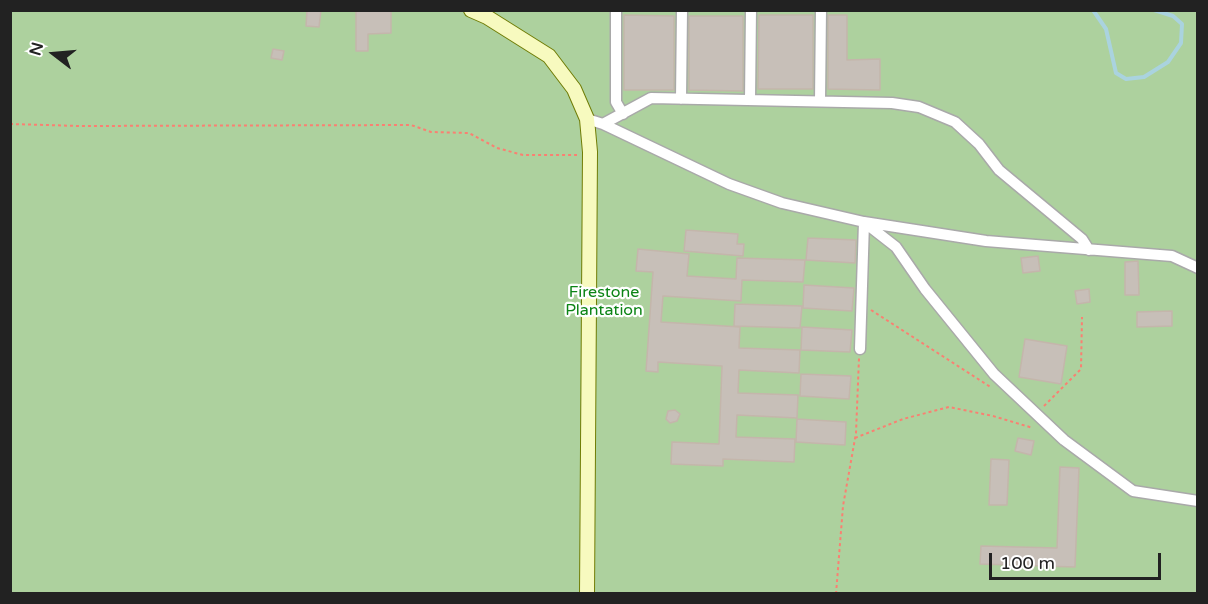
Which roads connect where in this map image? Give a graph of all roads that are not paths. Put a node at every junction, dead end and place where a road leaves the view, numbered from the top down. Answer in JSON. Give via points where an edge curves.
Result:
{"nodes":[{"id":1,"x":471,"y":10,"type":"edge"},
{"id":2,"x":616,"y":10,"type":"edge"},
{"id":3,"x":682,"y":10,"type":"edge"},
{"id":4,"x":751,"y":10,"type":"edge"},
{"id":5,"x":821,"y":10,"type":"edge"},
{"id":6,"x":485,"y":14,"type":"edge"},
{"id":7,"x":681,"y":99,"type":"junction"},
{"id":8,"x":750,"y":100,"type":"junction"},
{"id":9,"x":820,"y":102,"type":"junction"},
{"id":10,"x":623,"y":114,"type":"junction"},
{"id":11,"x":586,"y":119,"type":"junction"},
{"id":12,"x":603,"y":124,"type":"junction"},
{"id":13,"x":864,"y":222,"type":"junction"},
{"id":14,"x":1089,"y":250,"type":"junction"},
{"id":15,"x":1197,"y":268,"type":"edge"},
{"id":16,"x":860,"y":349,"type":"road end"},
{"id":17,"x":1197,"y":501,"type":"edge"},
{"id":18,"x":587,"y":594,"type":"edge"}],
"edges":[{"from":1,"to":6,"type":"street"},
{"from":2,"to":10,"type":"street","via":[[616,102]]},
{"from":3,"to":7,"type":"street"},
{"from":4,"to":8,"type":"street"},
{"from":5,"to":9,"type":"street"},
{"from":6,"to":11,"type":"street","via":[[549,56],[574,89]]},
{"from":7,"to":8,"type":"street"},
{"from":7,"to":10,"type":"street","via":[[651,98]]},
{"from":8,"to":9,"type":"street"},
{"from":9,"to":14,"type":"street","via":[[901,104],[956,122],[999,170],[1082,238]]},
{"from":10,"to":12,"type":"street"},
{"from":11,"to":12,"type":"street"},
{"from":11,"to":18,"type":"street","via":[[590,152]]},
{"from":12,"to":13,"type":"street","via":[[729,184],[782,203]]},
{"from":13,"to":14,"type":"street","via":[[986,241]]},
{"from":13,"to":16,"type":"street"},
{"from":13,"to":17,"type":"street","via":[[896,247],[925,290],[994,374],[1064,440],[1133,491]]},
{"from":14,"to":15,"type":"street","via":[[1172,256]]}]}
